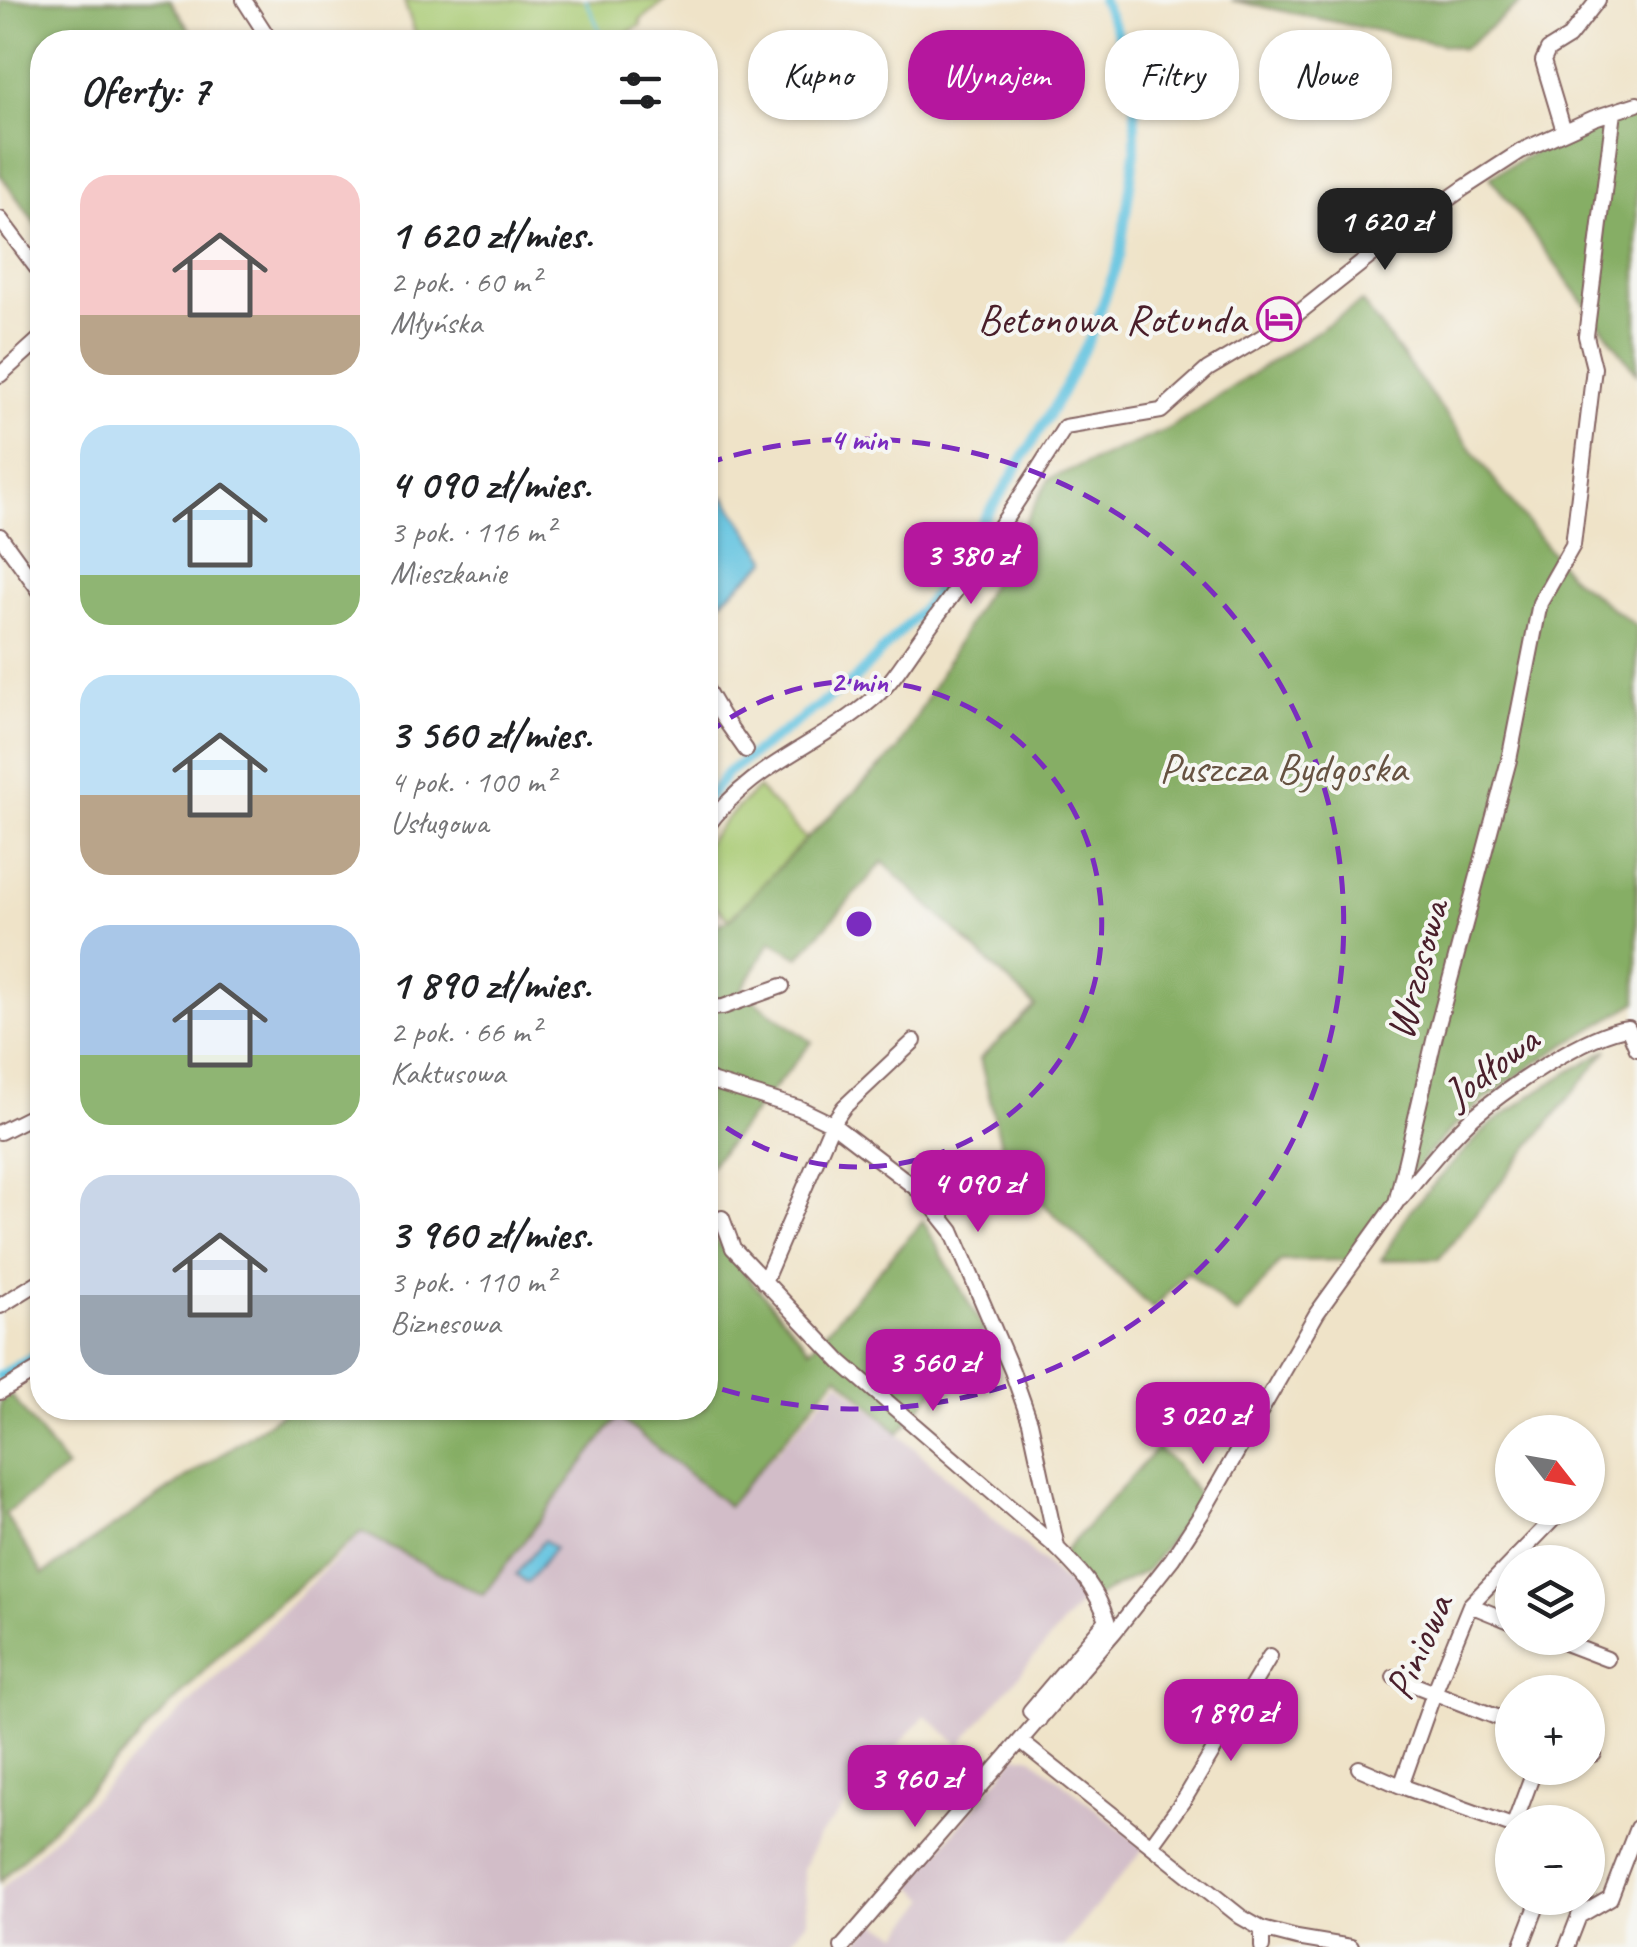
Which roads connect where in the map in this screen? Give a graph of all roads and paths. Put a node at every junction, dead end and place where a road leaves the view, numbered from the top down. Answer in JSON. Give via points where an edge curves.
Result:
{"nodes":[{"id":1,"x":244,"y":0,"type":"edge"},
{"id":2,"x":1598,"y":0,"type":"edge"},
{"id":3,"x":263,"y":30,"type":"edge"},
{"id":4,"x":1637,"y":104,"type":"edge"},
{"id":5,"x":1614,"y":112,"type":"junction"},
{"id":6,"x":1564,"y":130,"type":"junction"},
{"id":7,"x":0,"y":219,"type":"edge"},
{"id":8,"x":30,"y":259,"type":"edge"},
{"id":9,"x":30,"y":348,"type":"edge"},
{"id":10,"x":0,"y":375,"type":"edge"},
{"id":11,"x":0,"y":536,"type":"edge"},
{"id":12,"x":30,"y":577,"type":"edge"},
{"id":13,"x":718,"y":709,"type":"edge"},
{"id":14,"x":746,"y":750,"type":"dead end"},
{"id":15,"x":718,"y":812,"type":"edge"},
{"id":16,"x":782,"y":986,"type":"dead end"},
{"id":17,"x":718,"y":1007,"type":"edge"},
{"id":18,"x":914,"y":1041,"type":"dead end"},
{"id":19,"x":1637,"y":1049,"type":"edge"},
{"id":20,"x":718,"y":1083,"type":"edge"},
{"id":21,"x":30,"y":1117,"type":"edge"},
{"id":22,"x":832,"y":1124,"type":"junction"},
{"id":23,"x":0,"y":1132,"type":"edge"},
{"id":24,"x":1396,"y":1203,"type":"junction"},
{"id":25,"x":722,"y":1218,"type":"dead end"},
{"id":26,"x":764,"y":1282,"type":"junction"},
{"id":27,"x":30,"y":1287,"type":"edge"},
{"id":28,"x":0,"y":1306,"type":"edge"},
{"id":29,"x":30,"y":1374,"type":"edge"},
{"id":30,"x":0,"y":1392,"type":"edge"},
{"id":31,"x":1548,"y":1525,"type":"edge"},
{"id":32,"x":1057,"y":1548,"type":"junction"},
{"id":33,"x":1470,"y":1605,"type":"junction"},
{"id":34,"x":1495,"y":1615,"type":"edge"},
{"id":35,"x":1597,"y":1655,"type":"edge"},
{"id":36,"x":1270,"y":1656,"type":"dead end"},
{"id":37,"x":1607,"y":1659,"type":"dead end"},
{"id":38,"x":1394,"y":1678,"type":"dead end"},
{"id":39,"x":1434,"y":1693,"type":"junction"},
{"id":40,"x":1495,"y":1716,"type":"edge"},
{"id":41,"x":1039,"y":1720,"type":"junction"},
{"id":42,"x":1020,"y":1741,"type":"junction"},
{"id":43,"x":1360,"y":1768,"type":"dead end"},
{"id":44,"x":1400,"y":1786,"type":"junction"},
{"id":45,"x":1495,"y":1818,"type":"edge"},
{"id":46,"x":1637,"y":1828,"type":"edge"},
{"id":47,"x":1151,"y":1845,"type":"junction"},
{"id":48,"x":1533,"y":1915,"type":"edge"},
{"id":49,"x":1262,"y":1929,"type":"junction"},
{"id":50,"x":842,"y":1947,"type":"edge"},
{"id":51,"x":1262,"y":1947,"type":"edge"},
{"id":52,"x":1351,"y":1947,"type":"edge"},
{"id":53,"x":1521,"y":1947,"type":"edge"},
{"id":54,"x":1567,"y":1947,"type":"edge"}],
"edges":[{"from":1,"to":3,"type":"street"},
{"from":2,"to":6,"type":"street","via":[[1543,60]]},
{"from":4,"to":5,"type":"street"},
{"from":5,"to":6,"type":"street"},
{"from":5,"to":24,"type":"street","name":"Wrzosowa","via":[[1586,336],[1594,368],[1573,546],[1540,603],[1509,760]]},
{"from":6,"to":15,"type":"street","via":[[1464,188],[1288,322],[1208,369],[1161,411],[1065,428],[878,695],[744,784]]},
{"from":7,"to":8,"type":"street"},
{"from":9,"to":10,"type":"street"},
{"from":11,"to":12,"type":"street"},
{"from":13,"to":14,"type":"street"},
{"from":16,"to":17,"type":"street"},
{"from":18,"to":22,"type":"street"},
{"from":19,"to":24,"type":"street","name":"Jodłowa","via":[[1628,1028],[1619,1029],[1546,1065],[1472,1118]]},
{"from":20,"to":22,"type":"street"},
{"from":21,"to":23,"type":"street"},
{"from":22,"to":26,"type":"street"},
{"from":22,"to":32,"type":"street","via":[[922,1192],[952,1231],[1030,1422]]},
{"from":24,"to":41,"type":"street","name":"Wrzosowa","via":[[1317,1312],[1172,1559]]},
{"from":25,"to":26,"type":"street","via":[[734,1248]]},
{"from":26,"to":32,"type":"street","via":[[842,1362]]},
{"from":27,"to":28,"type":"street"},
{"from":29,"to":30,"type":"street"},
{"from":31,"to":33,"type":"street","name":"Piniowa"},
{"from":32,"to":41,"type":"street","via":[[1097,1592],[1107,1620],[1030,1711]]},
{"from":33,"to":34,"type":"street"},
{"from":33,"to":39,"type":"street","name":"Piniowa"},
{"from":35,"to":37,"type":"street"},
{"from":36,"to":47,"type":"street"},
{"from":38,"to":39,"type":"street"},
{"from":39,"to":40,"type":"street"},
{"from":39,"to":44,"type":"street","name":"Piniowa"},
{"from":41,"to":42,"type":"street","name":"Wrzosowa"},
{"from":42,"to":47,"type":"street"},
{"from":42,"to":50,"type":"street","name":"Wrzosowa"},
{"from":43,"to":44,"type":"street"},
{"from":44,"to":45,"type":"street"},
{"from":46,"to":54,"type":"street","via":[[1610,1898],[1578,1916]]},
{"from":47,"to":49,"type":"street"},
{"from":48,"to":53,"type":"street"},
{"from":49,"to":51,"type":"street"},
{"from":49,"to":52,"type":"street"}]}
